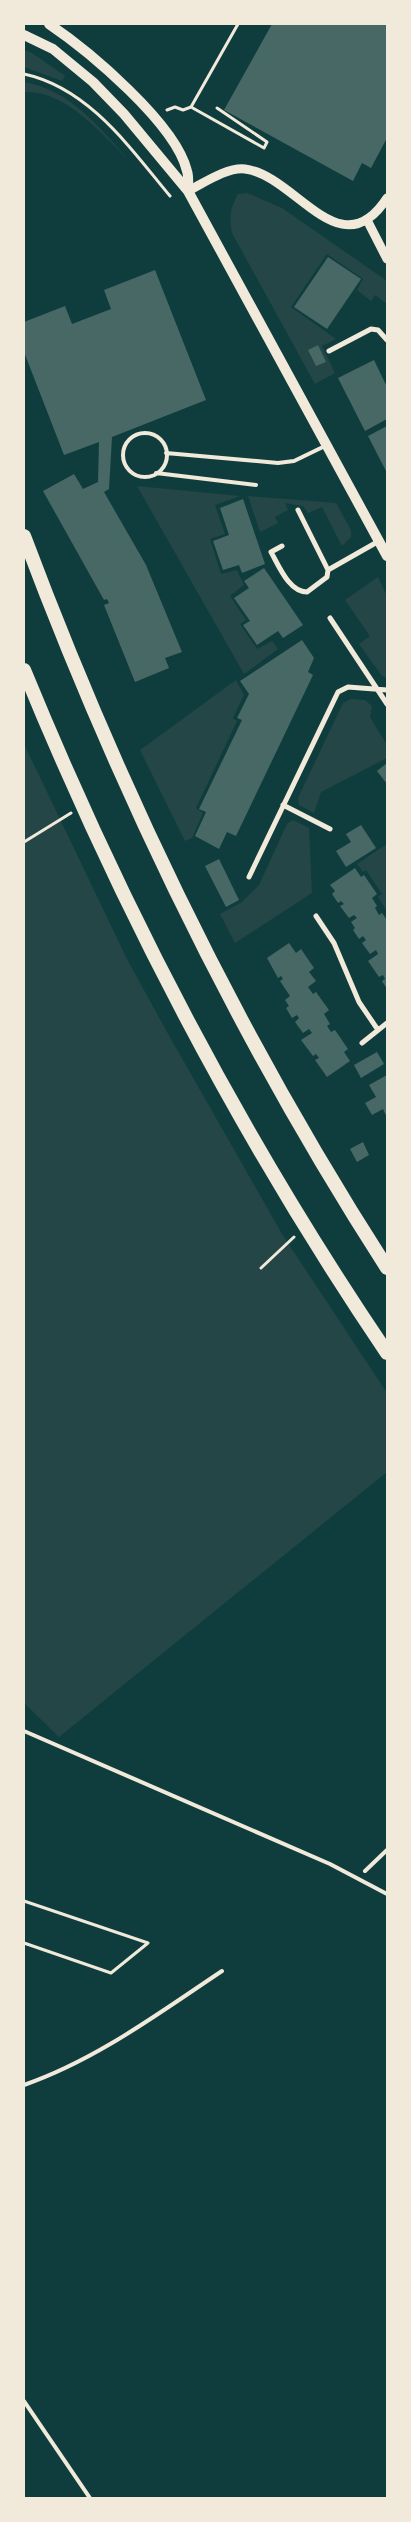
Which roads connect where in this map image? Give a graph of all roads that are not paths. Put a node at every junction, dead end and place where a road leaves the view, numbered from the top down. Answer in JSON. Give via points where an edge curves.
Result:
{"nodes":[{"id":1,"x":49,"y":24,"type":"edge"},
{"id":2,"x":24,"y":35,"type":"edge"},
{"id":3,"x":188,"y":191,"type":"junction"},
{"id":4,"x":387,"y":198,"type":"edge"},
{"id":5,"x":366,"y":220,"type":"junction"},
{"id":6,"x":387,"y":259,"type":"edge"},
{"id":7,"x":387,"y":340,"type":"edge"},
{"id":8,"x":329,"y":351,"type":"dead end"},
{"id":9,"x":327,"y":444,"type":"junction"},
{"id":10,"x":166,"y":453,"type":"junction"},
{"id":11,"x":156,"y":473,"type":"junction"},
{"id":12,"x":256,"y":486,"type":"dead end"},
{"id":13,"x":298,"y":510,"type":"dead end"},
{"id":14,"x":24,"y":536,"type":"edge"},
{"id":15,"x":379,"y":541,"type":"junction"},
{"id":16,"x":282,"y":546,"type":"dead end"},
{"id":17,"x":387,"y":556,"type":"edge"},
{"id":18,"x":328,"y":570,"type":"junction"},
{"id":19,"x":330,"y":618,"type":"dead end"},
{"id":20,"x":24,"y":670,"type":"edge"},
{"id":21,"x":378,"y":690,"type":"junction"},
{"id":22,"x":387,"y":690,"type":"edge"},
{"id":23,"x":387,"y":704,"type":"edge"},
{"id":24,"x":283,"y":805,"type":"junction"},
{"id":25,"x":330,"y":829,"type":"dead end"},
{"id":26,"x":249,"y":877,"type":"dead end"},
{"id":27,"x":316,"y":916,"type":"dead end"},
{"id":28,"x":387,"y":1023,"type":"edge"},
{"id":29,"x":378,"y":1030,"type":"junction"},
{"id":30,"x":362,"y":1043,"type":"dead end"},
{"id":31,"x":387,"y":1268,"type":"edge"},
{"id":32,"x":387,"y":1353,"type":"edge"},
{"id":33,"x":24,"y":1731,"type":"edge"},
{"id":34,"x":387,"y":1850,"type":"edge"},
{"id":35,"x":365,"y":1871,"type":"dead end"},
{"id":36,"x":387,"y":1894,"type":"edge"},
{"id":37,"x":222,"y":1972,"type":"dead end"},
{"id":38,"x":24,"y":2085,"type":"edge"},
{"id":39,"x":24,"y":2401,"type":"edge"},
{"id":40,"x":90,"y":2498,"type":"edge"}],
"edges":[{"from":1,"to":3,"type":"main road","via":[[116,77],[167,135],[188,172]]},
{"from":2,"to":3,"type":"main road","via":[[52,49],[93,82]]},
{"from":3,"to":5,"type":"street","via":[[244,168],[275,182],[328,219],[342,225]]},
{"from":3,"to":9,"type":"main road"},
{"from":4,"to":5,"type":"street"},
{"from":5,"to":6,"type":"street"},
{"from":7,"to":8,"type":"street","via":[[378,330],[368,330]]},
{"from":9,"to":10,"type":"lane","via":[[294,461],[278,463]]},
{"from":9,"to":15,"type":"main road"},
{"from":10,"to":11,"type":"lane","via":[[164,464]]},
{"from":10,"to":11,"type":"lane","via":[[161,440],[149,433],[135,435],[125,445],[123,458],[130,471],[142,476]]},
{"from":11,"to":12,"type":"lane"},
{"from":13,"to":18,"type":"street"},
{"from":14,"to":31,"type":"highway","via":[[112,757],[197,937],[296,1120]]},
{"from":15,"to":17,"type":"main road"},
{"from":15,"to":18,"type":"street"},
{"from":16,"to":18,"type":"street","via":[[271,552],[297,591],[313,589],[327,577]]},
{"from":19,"to":21,"type":"street"},
{"from":20,"to":32,"type":"highway","via":[[82,806],[192,1029],[260,1152]]},
{"from":21,"to":22,"type":"street"},
{"from":21,"to":23,"type":"street"},
{"from":21,"to":24,"type":"street","via":[[348,686],[338,692]]},
{"from":24,"to":25,"type":"street"},
{"from":24,"to":26,"type":"street"},
{"from":27,"to":29,"type":"street","via":[[339,954],[359,1002]]},
{"from":28,"to":29,"type":"street"},
{"from":29,"to":30,"type":"street"},
{"from":33,"to":36,"type":"lane","via":[[330,1864]]},
{"from":34,"to":35,"type":"lane"},
{"from":37,"to":38,"type":"lane","via":[[121,2038]]},
{"from":39,"to":40,"type":"lane"}]}
